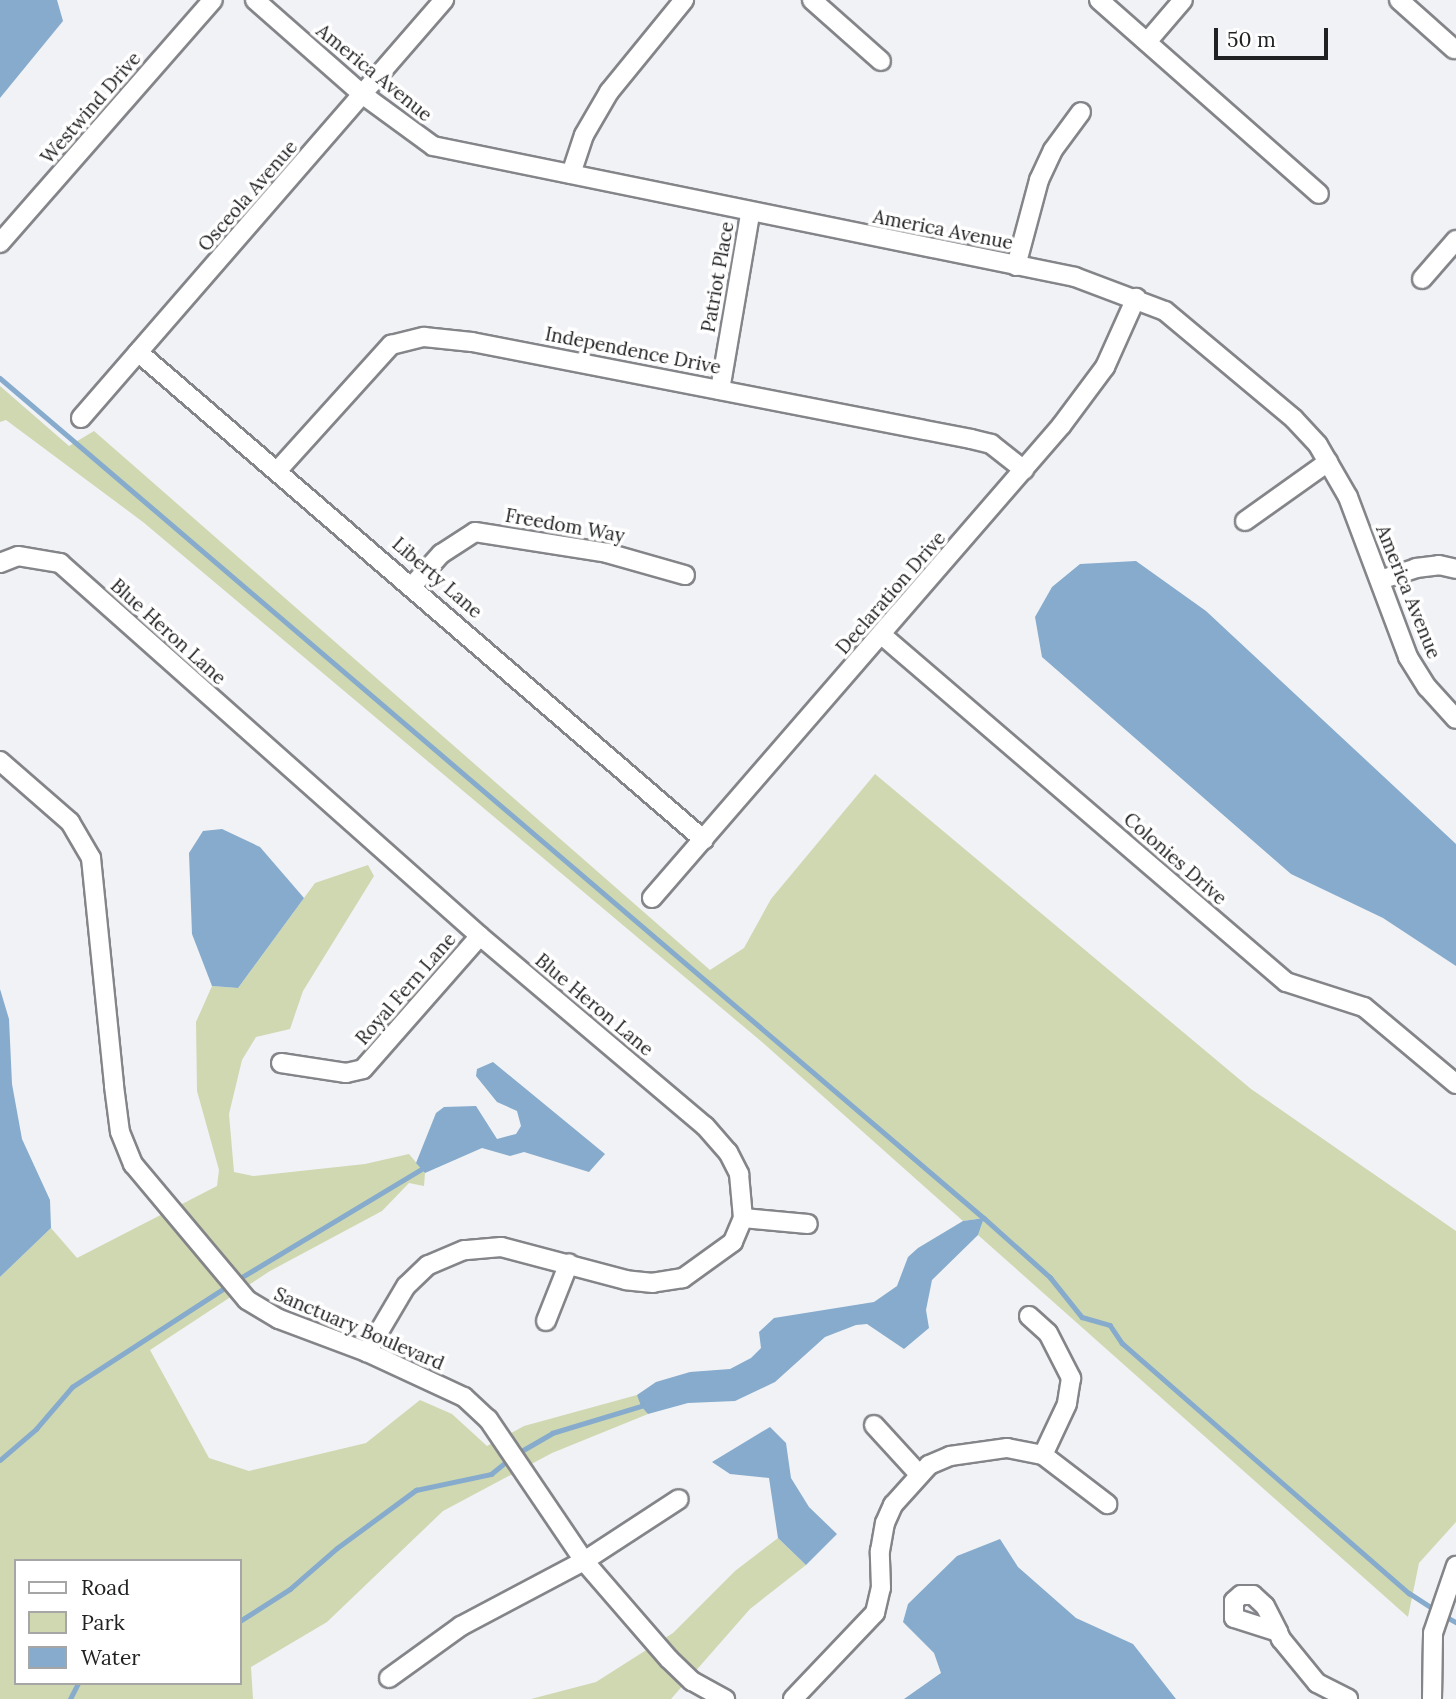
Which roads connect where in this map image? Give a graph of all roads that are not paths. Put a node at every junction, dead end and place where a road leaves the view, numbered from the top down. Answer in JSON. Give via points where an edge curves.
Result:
{"nodes":[{"id":1,"x":213,"y":0,"type":"edge"},
{"id":2,"x":255,"y":0,"type":"edge"},
{"id":3,"x":444,"y":0,"type":"edge"},
{"id":4,"x":684,"y":0,"type":"edge"},
{"id":5,"x":813,"y":0,"type":"edge"},
{"id":6,"x":1099,"y":0,"type":"edge"},
{"id":7,"x":1183,"y":0,"type":"edge"},
{"id":8,"x":1399,"y":0,"type":"edge"},
{"id":9,"x":1147,"y":42,"type":"junction"},
{"id":10,"x":1454,"y":49,"type":"dead end"},
{"id":11,"x":881,"y":61,"type":"dead end"},
{"id":12,"x":362,"y":94,"type":"junction"},
{"id":13,"x":1081,"y":111,"type":"dead end"},
{"id":14,"x":571,"y":174,"type":"junction"},
{"id":15,"x":1319,"y":194,"type":"dead end"},
{"id":16,"x":750,"y":214,"type":"junction"},
{"id":17,"x":1456,"y":240,"type":"edge"},
{"id":18,"x":0,"y":243,"type":"edge"},
{"id":19,"x":1016,"y":266,"type":"junction"},
{"id":20,"x":1422,"y":279,"type":"dead end"},
{"id":21,"x":1136,"y":298,"type":"junction"},
{"id":22,"x":138,"y":352,"type":"junction"},
{"id":23,"x":720,"y":390,"type":"junction"},
{"id":24,"x":81,"y":418,"type":"dead end"},
{"id":25,"x":1328,"y":462,"type":"junction"},
{"id":26,"x":278,"y":470,"type":"junction"},
{"id":27,"x":1024,"y":470,"type":"junction"},
{"id":28,"x":1245,"y":521,"type":"dead end"},
{"id":29,"x":0,"y":562,"type":"edge"},
{"id":30,"x":1456,"y":569,"type":"edge"},
{"id":31,"x":685,"y":575,"type":"dead end"},
{"id":32,"x":1380,"y":580,"type":"junction"},
{"id":33,"x":414,"y":585,"type":"junction"},
{"id":34,"x":883,"y":636,"type":"junction"},
{"id":35,"x":1456,"y":719,"type":"edge"},
{"id":36,"x":0,"y":761,"type":"edge"},
{"id":37,"x":704,"y":840,"type":"junction"},
{"id":38,"x":652,"y":898,"type":"dead end"},
{"id":39,"x":480,"y":936,"type":"junction"},
{"id":40,"x":281,"y":1063,"type":"dead end"},
{"id":41,"x":1456,"y":1084,"type":"edge"},
{"id":42,"x":743,"y":1218,"type":"junction"},
{"id":43,"x":808,"y":1224,"type":"dead end"},
{"id":44,"x":569,"y":1263,"type":"junction"},
{"id":45,"x":1029,"y":1317,"type":"dead end"},
{"id":46,"x":546,"y":1321,"type":"dead end"},
{"id":47,"x":367,"y":1352,"type":"junction"},
{"id":48,"x":874,"y":1425,"type":"dead end"},
{"id":49,"x":1043,"y":1455,"type":"junction"},
{"id":50,"x":918,"y":1474,"type":"junction"},
{"id":51,"x":679,"y":1499,"type":"dead end"},
{"id":52,"x":1107,"y":1504,"type":"dead end"},
{"id":53,"x":584,"y":1561,"type":"junction"},
{"id":54,"x":1455,"y":1568,"type":"edge"},
{"id":55,"x":1278,"y":1632,"type":"dead end"},
{"id":56,"x":389,"y":1678,"type":"dead end"},
{"id":57,"x":725,"y":1699,"type":"edge"},
{"id":58,"x":793,"y":1699,"type":"edge"},
{"id":59,"x":1348,"y":1699,"type":"edge"},
{"id":60,"x":1432,"y":1699,"type":"edge"}],
"edges":[{"from":1,"to":18,"type":"street","name":"Westwind Drive"},
{"from":2,"to":12,"type":"street","name":"America Avenue"},
{"from":3,"to":12,"type":"street","name":"Osceola Avenue"},
{"from":4,"to":14,"type":"street","via":[[603,103],[584,135]]},
{"from":5,"to":11,"type":"street"},
{"from":6,"to":9,"type":"street"},
{"from":7,"to":9,"type":"street"},
{"from":8,"to":10,"type":"street"},
{"from":9,"to":15,"type":"street"},
{"from":12,"to":14,"type":"street","name":"America Avenue","via":[[433,146]]},
{"from":12,"to":22,"type":"street","name":"Osceola Avenue"},
{"from":13,"to":19,"type":"street","via":[[1053,150],[1039,180]]},
{"from":14,"to":16,"type":"street","name":"America Avenue"},
{"from":16,"to":19,"type":"street","name":"America Avenue"},
{"from":16,"to":23,"type":"street","name":"Patriot Place"},
{"from":17,"to":20,"type":"street"},
{"from":19,"to":21,"type":"street","name":"America Avenue","via":[[1075,277]]},
{"from":21,"to":25,"type":"street","name":"America Avenue","via":[[1183,324],[1294,419]]},
{"from":21,"to":27,"type":"street","name":"Declaration Drive","via":[[1105,367]]},
{"from":22,"to":24,"type":"street","name":"Osceola Avenue"},
{"from":22,"to":26,"type":"street","name":"Liberty Lane"},
{"from":23,"to":26,"type":"street","name":"Independence Drive","via":[[472,342],[404,340],[378,359]]},
{"from":23,"to":27,"type":"street","name":"Independence Drive","via":[[991,444]]},
{"from":25,"to":28,"type":"street"},
{"from":25,"to":32,"type":"street","name":"America Avenue","via":[[1348,497]]},
{"from":26,"to":33,"type":"street","name":"Liberty Lane"},
{"from":27,"to":34,"type":"street","name":"Declaration Drive"},
{"from":29,"to":39,"type":"street","name":"Blue Heron Lane","via":[[29,556],[60,563]]},
{"from":30,"to":32,"type":"street","via":[[1427,566]]},
{"from":31,"to":33,"type":"street","name":"Freedom Way","via":[[607,553],[475,533],[440,554]]},
{"from":32,"to":35,"type":"street","name":"America Avenue","via":[[1408,657]]},
{"from":33,"to":37,"type":"street","name":"Liberty Lane"},
{"from":34,"to":37,"type":"street","name":"Declaration Drive"},
{"from":34,"to":41,"type":"street","name":"Colonies Drive","via":[[1286,982],[1364,1007]]},
{"from":36,"to":47,"type":"street","name":"Sanctuary Boulevard","via":[[70,822],[91,858],[120,1132],[133,1164],[247,1300],[279,1319]]},
{"from":37,"to":38,"type":"street","name":"Declaration Drive"},
{"from":39,"to":40,"type":"street","name":"Royal Fern Lane","via":[[363,1069],[346,1073]]},
{"from":39,"to":42,"type":"street","name":"Blue Heron Lane","via":[[705,1126],[728,1152],[739,1174]]},
{"from":42,"to":43,"type":"street"},
{"from":42,"to":44,"type":"street","via":[[733,1242],[683,1278],[653,1283],[626,1280]]},
{"from":44,"to":46,"type":"street"},
{"from":44,"to":47,"type":"street","via":[[501,1247],[464,1251],[428,1265],[406,1286]]},
{"from":45,"to":49,"type":"street","via":[[1048,1332],[1071,1378],[1067,1404]]},
{"from":47,"to":53,"type":"street","name":"Sanctuary Boulevard","via":[[464,1397],[508,1441]]},
{"from":48,"to":50,"type":"street"},
{"from":49,"to":50,"type":"street","via":[[1007,1448],[950,1456]]},
{"from":49,"to":52,"type":"street"},
{"from":50,"to":58,"type":"street","via":[[885,1523],[875,1613]]},
{"from":51,"to":53,"type":"street"},
{"from":53,"to":56,"type":"street","via":[[461,1626]]},
{"from":53,"to":57,"type":"street","name":"Sanctuary Boulevard","via":[[669,1659],[692,1681]]},
{"from":54,"to":60,"type":"street","via":[[1433,1633]]},
{"from":55,"to":59,"type":"street","via":[[1317,1684]]}]}
